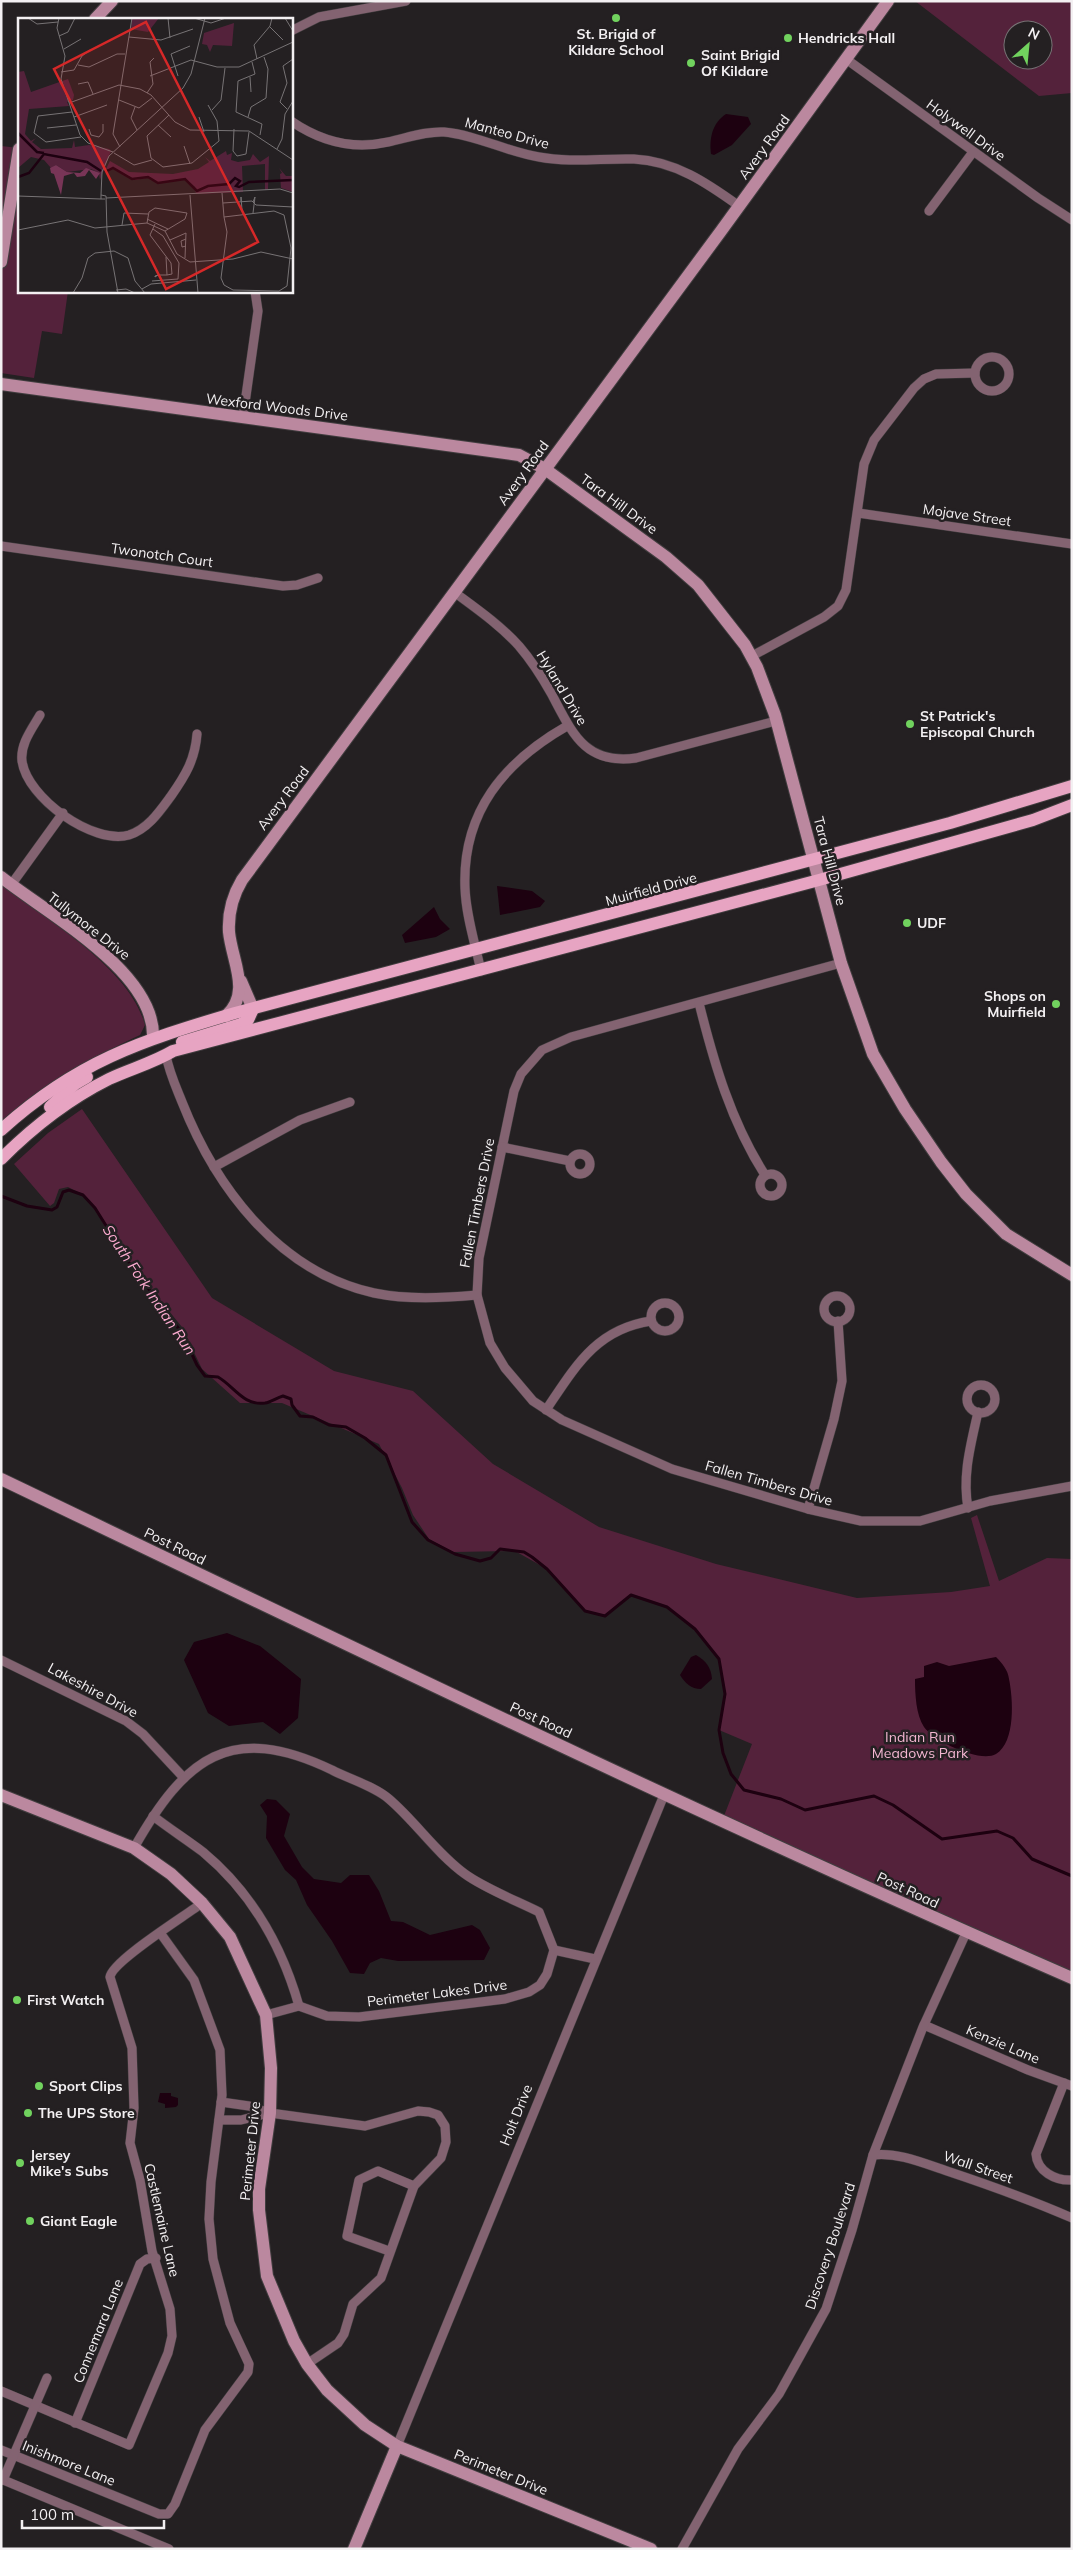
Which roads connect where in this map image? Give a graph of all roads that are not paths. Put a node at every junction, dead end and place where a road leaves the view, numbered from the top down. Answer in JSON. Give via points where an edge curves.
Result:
{"nodes":[{"id":1,"x":112,"y":1,"type":"edge"},
{"id":2,"x":406,"y":1,"type":"edge"},
{"id":3,"x":888,"y":1,"type":"edge"},
{"id":4,"x":96,"y":18,"type":"edge"},
{"id":5,"x":292,"y":30,"type":"edge"},
{"id":6,"x":846,"y":59,"type":"junction"},
{"id":7,"x":292,"y":122,"type":"edge"},
{"id":8,"x":973,"y":152,"type":"junction"},
{"id":9,"x":18,"y":155,"type":"edge"},
{"id":10,"x":740,"y":206,"type":"junction"},
{"id":11,"x":929,"y":211,"type":"dead end"},
{"id":12,"x":1072,"y":220,"type":"edge"},
{"id":13,"x":1,"y":262,"type":"edge"},
{"id":14,"x":255,"y":292,"type":"edge"},
{"id":15,"x":975,"y":373,"type":"dead end"},
{"id":16,"x":1,"y":384,"type":"edge"},
{"id":17,"x":243,"y":417,"type":"junction"},
{"id":18,"x":545,"y":469,"type":"junction"},
{"id":19,"x":858,"y":513,"type":"junction"},
{"id":20,"x":1072,"y":544,"type":"edge"},
{"id":21,"x":1,"y":546,"type":"edge"},
{"id":22,"x":318,"y":578,"type":"dead end"},
{"id":23,"x":454,"y":592,"type":"junction"},
{"id":24,"x":752,"y":656,"type":"junction"},
{"id":25,"x":40,"y":715,"type":"dead end"},
{"id":26,"x":776,"y":721,"type":"junction"},
{"id":27,"x":567,"y":726,"type":"junction"},
{"id":28,"x":196,"y":734,"type":"dead end"},
{"id":29,"x":1072,"y":786,"type":"edge"},
{"id":30,"x":1072,"y":805,"type":"edge"},
{"id":31,"x":63,"y":813,"type":"junction"},
{"id":32,"x":814,"y":860,"type":"junction"},
{"id":33,"x":819,"y":880,"type":"junction"},
{"id":34,"x":6,"y":881,"type":"edge"},
{"id":35,"x":477,"y":951,"type":"junction"},
{"id":36,"x":841,"y":964,"type":"junction"},
{"id":37,"x":481,"y":971,"type":"junction"},
{"id":38,"x":239,"y":978,"type":"junction"},
{"id":39,"x":699,"y":1003,"type":"junction"},
{"id":40,"x":252,"y":1009,"type":"junction"},
{"id":41,"x":231,"y":1015,"type":"junction"},
{"id":42,"x":153,"y":1037,"type":"junction"},
{"id":43,"x":166,"y":1056,"type":"junction"},
{"id":44,"x":56,"y":1102,"type":"junction"},
{"id":45,"x":350,"y":1102,"type":"dead end"},
{"id":46,"x":1,"y":1130,"type":"edge"},
{"id":47,"x":502,"y":1147,"type":"junction"},
{"id":48,"x":1,"y":1150,"type":"edge"},
{"id":49,"x":1,"y":1159,"type":"edge"},
{"id":50,"x":570,"y":1161,"type":"dead end"},
{"id":51,"x":214,"y":1167,"type":"junction"},
{"id":52,"x":765,"y":1175,"type":"dead end"},
{"id":53,"x":1072,"y":1275,"type":"edge"},
{"id":54,"x":477,"y":1295,"type":"junction"},
{"id":55,"x":651,"y":1320,"type":"dead end"},
{"id":56,"x":838,"y":1321,"type":"dead end"},
{"id":57,"x":546,"y":1410,"type":"junction"},
{"id":58,"x":978,"y":1412,"type":"dead end"},
{"id":59,"x":1,"y":1479,"type":"edge"},
{"id":60,"x":1072,"y":1486,"type":"edge"},
{"id":61,"x":968,"y":1508,"type":"junction"},
{"id":62,"x":808,"y":1509,"type":"junction"},
{"id":63,"x":1,"y":1660,"type":"edge"},
{"id":64,"x":184,"y":1778,"type":"junction"},
{"id":65,"x":1,"y":1795,"type":"edge"},
{"id":66,"x":664,"y":1796,"type":"junction"},
{"id":67,"x":153,"y":1816,"type":"junction"},
{"id":68,"x":134,"y":1848,"type":"junction"},
{"id":69,"x":202,"y":1903,"type":"junction"},
{"id":70,"x":966,"y":1933,"type":"junction"},
{"id":71,"x":161,"y":1934,"type":"junction"},
{"id":72,"x":554,"y":1950,"type":"junction"},
{"id":73,"x":595,"y":1959,"type":"junction"},
{"id":74,"x":1072,"y":1978,"type":"edge"},
{"id":75,"x":299,"y":2006,"type":"junction"},
{"id":76,"x":266,"y":2015,"type":"junction"},
{"id":77,"x":924,"y":2024,"type":"junction"},
{"id":78,"x":1068,"y":2084,"type":"edge"},
{"id":79,"x":222,"y":2102,"type":"junction"},
{"id":80,"x":270,"y":2113,"type":"junction"},
{"id":81,"x":219,"y":2120,"type":"junction"},
{"id":82,"x":873,"y":2155,"type":"junction"},
{"id":83,"x":1072,"y":2180,"type":"edge"},
{"id":84,"x":414,"y":2186,"type":"junction"},
{"id":85,"x":1072,"y":2218,"type":"edge"},
{"id":86,"x":389,"y":2252,"type":"junction"},
{"id":87,"x":156,"y":2258,"type":"junction"},
{"id":88,"x":307,"y":2364,"type":"junction"},
{"id":89,"x":47,"y":2378,"type":"dead end"},
{"id":90,"x":1,"y":2391,"type":"edge"},
{"id":91,"x":34,"y":2406,"type":"junction"},
{"id":92,"x":75,"y":2423,"type":"junction"},
{"id":93,"x":397,"y":2446,"type":"junction"},
{"id":94,"x":1,"y":2450,"type":"edge"},
{"id":95,"x":14,"y":2455,"type":"junction"},
{"id":96,"x":2,"y":2480,"type":"edge"},
{"id":97,"x":169,"y":2549,"type":"edge"},
{"id":98,"x":354,"y":2549,"type":"edge"},
{"id":99,"x":651,"y":2549,"type":"edge"},
{"id":100,"x":682,"y":2549,"type":"edge"}],
"edges":[{"from":1,"to":4,"type":"street"},
{"from":2,"to":5,"type":"street","via":[[319,16]]},
{"from":3,"to":6,"type":"street","name":"Avery Road"},
{"from":6,"to":8,"type":"street","name":"Holywell Drive"},
{"from":6,"to":10,"type":"street","name":"Avery Road"},
{"from":7,"to":10,"type":"street","name":"Manteo Drive","via":[[320,137],[350,144],[387,143],[424,133],[442,132],[542,158],[656,162],[710,184]]},
{"from":8,"to":11,"type":"street"},
{"from":8,"to":12,"type":"street","name":"Holywell Drive"},
{"from":9,"to":13,"type":"street"},
{"from":10,"to":18,"type":"street","name":"Avery Road"},
{"from":14,"to":17,"type":"street","via":[[258,311]]},
{"from":15,"to":19,"type":"street","via":[[936,374],[914,388],[874,440],[864,464]]},
{"from":16,"to":17,"type":"street","name":"Wexford Woods Drive"},
{"from":17,"to":18,"type":"street","name":"Wexford Woods Drive","via":[[511,454],[527,458]]},
{"from":18,"to":23,"type":"street","name":"Avery Road"},
{"from":18,"to":24,"type":"street","name":"Tara Hill Drive","via":[[666,557],[698,585]]},
{"from":19,"to":20,"type":"street","name":"Mojave Street"},
{"from":19,"to":24,"type":"street","via":[[846,590],[838,606]]},
{"from":21,"to":22,"type":"street","name":"Twonotch Court","via":[[283,586]]},
{"from":23,"to":27,"type":"street","name":"Hyland Drive","via":[[502,628],[519,646],[551,693]]},
{"from":23,"to":38,"type":"street","name":"Avery Road","via":[[242,880],[232,903],[229,930]]},
{"from":24,"to":26,"type":"street","name":"Tara Hill Drive"},
{"from":25,"to":31,"type":"street","via":[[22,750],[25,771],[42,796]]},
{"from":26,"to":27,"type":"street","name":"Hyland Drive","via":[[624,760],[588,749]]},
{"from":26,"to":32,"type":"street","name":"Tara Hill Drive"},
{"from":27,"to":35,"type":"street","via":[[520,757],[493,788],[478,816],[467,848],[465,873],[468,911]]},
{"from":28,"to":31,"type":"street","via":[[196,748],[187,774],[158,814],[144,827],[131,834],[102,835],[88,830]]},
{"from":29,"to":32,"type":"main road","name":"Muirfield Drive"},
{"from":30,"to":33,"type":"main road","via":[[1033,820]]},
{"from":31,"to":34,"type":"street"},
{"from":32,"to":33,"type":"street","name":"Tara Hill Drive"},
{"from":32,"to":35,"type":"main road","name":"Muirfield Drive"},
{"from":33,"to":36,"type":"street","name":"Tara Hill Drive"},
{"from":33,"to":37,"type":"main road"},
{"from":34,"to":42,"type":"street","name":"Tullymore Drive","via":[[117,964],[147,1007]]},
{"from":35,"to":37,"type":"street"},
{"from":35,"to":40,"type":"main road","name":"Muirfield Drive"},
{"from":36,"to":39,"type":"street","name":"Fallen Timbers Drive"},
{"from":36,"to":53,"type":"street","name":"Tara Hill Drive","via":[[873,1054],[940,1162],[1006,1234]]},
{"from":37,"to":43,"type":"main road","via":[[276,1023],[173,1051]]},
{"from":38,"to":40,"type":"street","name":"Avery Road"},
{"from":38,"to":41,"type":"street","name":"Avery Road","via":[[237,1002]]},
{"from":39,"to":47,"type":"street","name":"Fallen Timbers Drive","via":[[571,1037],[542,1050],[521,1074]]},
{"from":39,"to":52,"type":"street","via":[[723,1091],[752,1155]]},
{"from":40,"to":41,"type":"main road","name":"Muirfield Drive"},
{"from":40,"to":44,"type":"main road","via":[[248,1020],[241,1024],[197,1035],[119,1067]]},
{"from":41,"to":42,"type":"main road","name":"Muirfield Drive"},
{"from":42,"to":44,"type":"main road","via":[[149,1048],[95,1072],[75,1084]]},
{"from":42,"to":46,"type":"main road","name":"Muirfield Drive","via":[[84,1068],[44,1093]]},
{"from":43,"to":49,"type":"main road","via":[[108,1080],[67,1104]]},
{"from":43,"to":51,"type":"street","via":[[191,1125]]},
{"from":44,"to":48,"type":"main road"},
{"from":45,"to":51,"type":"street","via":[[300,1120]]},
{"from":47,"to":50,"type":"street"},
{"from":47,"to":54,"type":"street","name":"Fallen Timbers Drive","via":[[479,1258]]},
{"from":51,"to":54,"type":"street","via":[[257,1225],[291,1255],[328,1276],[373,1293],[397,1297]]},
{"from":54,"to":57,"type":"street","name":"Fallen Timbers Drive","via":[[496,1354],[515,1382]]},
{"from":55,"to":57,"type":"street","via":[[624,1327],[599,1342],[578,1363]]},
{"from":56,"to":62,"type":"street","via":[[842,1381]]},
{"from":57,"to":62,"type":"street","name":"Fallen Timbers Drive","via":[[672,1469]]},
{"from":58,"to":61,"type":"street","via":[[967,1460]]},
{"from":59,"to":66,"type":"street","name":"Post Road"},
{"from":60,"to":61,"type":"street","name":"Fallen Timbers Drive"},
{"from":61,"to":62,"type":"street","name":"Fallen Timbers Drive","via":[[920,1521],[871,1521]]},
{"from":63,"to":64,"type":"street","name":"Lakeshire Drive","via":[[126,1721],[143,1734]]},
{"from":64,"to":67,"type":"street"},
{"from":64,"to":72,"type":"street","via":[[208,1758],[237,1749],[258,1747],[283,1751],[321,1765],[387,1798],[465,1874],[539,1912]]},
{"from":65,"to":68,"type":"street","name":"Perimeter Drive"},
{"from":66,"to":70,"type":"street","name":"Post Road"},
{"from":66,"to":73,"type":"street","name":"Holt Drive"},
{"from":67,"to":68,"type":"street"},
{"from":67,"to":75,"type":"street","via":[[204,1853],[246,1897],[278,1948]]},
{"from":68,"to":69,"type":"street","name":"Perimeter Drive","via":[[171,1874]]},
{"from":69,"to":71,"type":"street","name":"Castlemaine Lane"},
{"from":69,"to":76,"type":"street","name":"Perimeter Drive","via":[[230,1937]]},
{"from":70,"to":74,"type":"street","name":"Post Road"},
{"from":70,"to":77,"type":"street","name":"Discovery Boulevard"},
{"from":71,"to":79,"type":"street","via":[[194,1980],[220,2050]]},
{"from":71,"to":87,"type":"street","name":"Castlemaine Lane","via":[[127,1956],[113,1968],[110,1977],[132,2048],[134,2108],[130,2143]]},
{"from":72,"to":73,"type":"street"},
{"from":72,"to":75,"type":"street","name":"Perimeter Lakes Drive","via":[[540,1985],[505,1999],[359,2017],[326,2016]]},
{"from":73,"to":93,"type":"street","name":"Holt Drive"},
{"from":75,"to":76,"type":"street"},
{"from":76,"to":80,"type":"street","name":"Perimeter Drive","via":[[271,2068]]},
{"from":77,"to":78,"type":"street","name":"Kenzie Lane"},
{"from":77,"to":82,"type":"street","name":"Discovery Boulevard"},
{"from":78,"to":83,"type":"street","via":[[1036,2154],[1037,2164],[1045,2173]]},
{"from":79,"to":80,"type":"street"},
{"from":79,"to":81,"type":"street"},
{"from":80,"to":81,"type":"street","via":[[241,2120]]},
{"from":80,"to":84,"type":"street","via":[[365,2126],[418,2112],[438,2115],[445,2126],[446,2142],[440,2158]]},
{"from":80,"to":88,"type":"street","name":"Perimeter Drive","via":[[259,2189],[263,2254],[267,2276],[283,2318]]},
{"from":81,"to":95,"type":"street","name":"Inishmore Lane","via":[[210,2210],[213,2259],[230,2323],[249,2364],[244,2378],[205,2430],[172,2510],[163,2515]]},
{"from":82,"to":85,"type":"street","name":"Wall Street","via":[[890,2153],[932,2166]]},
{"from":82,"to":100,"type":"street","name":"Discovery Boulevard","via":[[826,2308],[779,2394],[738,2449]]},
{"from":84,"to":86,"type":"street"},
{"from":84,"to":86,"type":"street","via":[[378,2171],[359,2180],[347,2236]]},
{"from":86,"to":88,"type":"street","via":[[381,2278],[353,2304],[338,2343]]},
{"from":87,"to":92,"type":"street","name":"Connemara Lane","via":[[140,2264]]},
{"from":87,"to":92,"type":"street","name":"Castlemaine Lane","via":[[170,2309],[172,2336],[168,2353],[129,2445]]},
{"from":88,"to":93,"type":"street","name":"Perimeter Drive","via":[[327,2390],[351,2412]]},
{"from":89,"to":91,"type":"street"},
{"from":90,"to":91,"type":"street","name":"Castlemaine Lane"},
{"from":91,"to":92,"type":"street","name":"Castlemaine Lane"},
{"from":91,"to":95,"type":"street"},
{"from":93,"to":98,"type":"street"},
{"from":93,"to":99,"type":"street","name":"Perimeter Drive"},
{"from":94,"to":95,"type":"street","name":"Inishmore Lane"},
{"from":95,"to":96,"type":"street"},
{"from":96,"to":97,"type":"street"}]}
